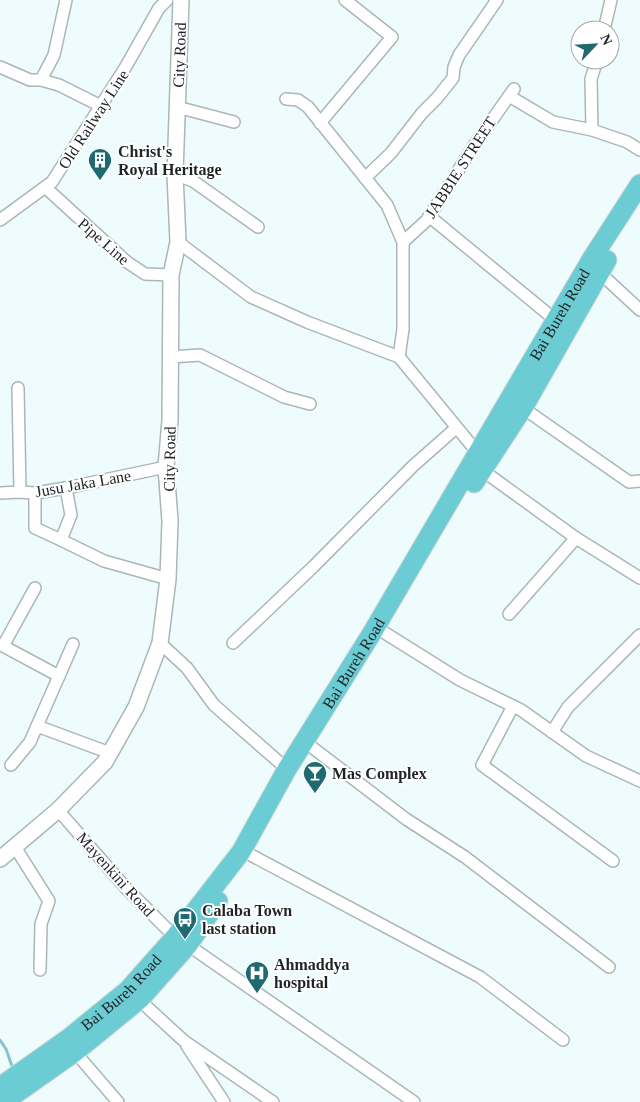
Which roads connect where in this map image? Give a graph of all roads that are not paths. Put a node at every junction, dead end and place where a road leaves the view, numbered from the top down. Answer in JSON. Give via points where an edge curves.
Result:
{"nodes":[{"id":1,"x":66,"y":0,"type":"edge"},
{"id":2,"x":167,"y":0,"type":"edge"},
{"id":3,"x":181,"y":0,"type":"edge"},
{"id":4,"x":345,"y":0,"type":"edge"},
{"id":5,"x":497,"y":0,"type":"edge"},
{"id":6,"x":611,"y":0,"type":"edge"},
{"id":7,"x":606,"y":20,"type":"edge"},
{"id":8,"x":0,"y":67,"type":"edge"},
{"id":9,"x":594,"y":70,"type":"edge"},
{"id":10,"x":41,"y":80,"type":"junction"},
{"id":11,"x":286,"y":99,"type":"dead end"},
{"id":12,"x":101,"y":106,"type":"junction"},
{"id":13,"x":178,"y":107,"type":"junction"},
{"id":14,"x":234,"y":122,"type":"dead end"},
{"id":15,"x":320,"y":123,"type":"junction"},
{"id":16,"x":592,"y":130,"type":"junction"},
{"id":17,"x":640,"y":150,"type":"edge"},
{"id":18,"x":175,"y":174,"type":"junction"},
{"id":19,"x":365,"y":178,"type":"junction"},
{"id":20,"x":640,"y":184,"type":"edge"},
{"id":21,"x":45,"y":188,"type":"junction"},
{"id":22,"x":640,"y":206,"type":"edge"},
{"id":23,"x":429,"y":216,"type":"junction"},
{"id":24,"x":0,"y":220,"type":"edge"},
{"id":25,"x":258,"y":227,"type":"dead end"},
{"id":26,"x":178,"y":242,"type":"junction"},
{"id":27,"x":403,"y":242,"type":"junction"},
{"id":28,"x":599,"y":272,"type":"junction"},
{"id":29,"x":168,"y":275,"type":"junction"},
{"id":30,"x":165,"y":292,"type":"dead end"},
{"id":31,"x":640,"y":310,"type":"edge"},
{"id":32,"x":562,"y":325,"type":"junction"},
{"id":33,"x":170,"y":357,"type":"junction"},
{"id":34,"x":399,"y":357,"type":"junction"},
{"id":35,"x":18,"y":388,"type":"dead end"},
{"id":36,"x":310,"y":404,"type":"dead end"},
{"id":37,"x":523,"y":408,"type":"junction"},
{"id":38,"x":456,"y":428,"type":"junction"},
{"id":39,"x":480,"y":461,"type":"junction"},
{"id":40,"x":166,"y":467,"type":"junction"},
{"id":41,"x":640,"y":481,"type":"edge"},
{"id":42,"x":66,"y":488,"type":"junction"},
{"id":43,"x":20,"y":492,"type":"junction"},
{"id":44,"x":0,"y":493,"type":"edge"},
{"id":45,"x":35,"y":493,"type":"junction"},
{"id":46,"x":576,"y":538,"type":"junction"},
{"id":47,"x":62,"y":540,"type":"junction"},
{"id":48,"x":640,"y":578,"type":"edge"},
{"id":49,"x":168,"y":579,"type":"junction"},
{"id":50,"x":35,"y":588,"type":"dead end"},
{"id":51,"x":509,"y":614,"type":"dead end"},
{"id":52,"x":385,"y":632,"type":"junction"},
{"id":53,"x":640,"y":635,"type":"edge"},
{"id":54,"x":160,"y":643,"type":"junction"},
{"id":55,"x":232,"y":643,"type":"dead end"},
{"id":56,"x":73,"y":644,"type":"dead end"},
{"id":57,"x":1,"y":648,"type":"edge"},
{"id":58,"x":60,"y":676,"type":"junction"},
{"id":59,"x":513,"y":706,"type":"junction"},
{"id":60,"x":37,"y":726,"type":"junction"},
{"id":61,"x":552,"y":732,"type":"junction"},
{"id":62,"x":313,"y":748,"type":"junction"},
{"id":63,"x":110,"y":753,"type":"junction"},
{"id":64,"x":11,"y":765,"type":"dead end"},
{"id":65,"x":287,"y":770,"type":"junction"},
{"id":66,"x":640,"y":782,"type":"edge"},
{"id":67,"x":58,"y":810,"type":"junction"},
{"id":68,"x":5,"y":852,"type":"edge"},
{"id":69,"x":249,"y":854,"type":"junction"},
{"id":70,"x":613,"y":860,"type":"dead end"},
{"id":71,"x":181,"y":941,"type":"junction"},
{"id":72,"x":609,"y":967,"type":"dead end"},
{"id":73,"x":40,"y":970,"type":"dead end"},
{"id":74,"x":134,"y":994,"type":"junction"},
{"id":75,"x":563,"y":1040,"type":"dead end"},
{"id":76,"x":184,"y":1041,"type":"junction"},
{"id":77,"x":75,"y":1052,"type":"junction"},
{"id":78,"x":0,"y":1087,"type":"edge"},
{"id":79,"x":24,"y":1097,"type":"edge"},
{"id":80,"x":4,"y":1102,"type":"edge"},
{"id":81,"x":118,"y":1102,"type":"edge"},
{"id":82,"x":224,"y":1102,"type":"edge"},
{"id":83,"x":273,"y":1102,"type":"edge"},
{"id":84,"x":414,"y":1102,"type":"edge"}],
"edges":[{"from":1,"to":10,"type":"street","via":[[54,55]]},
{"from":2,"to":12,"type":"street","name":"Old Railway Line","via":[[159,8]]},
{"from":3,"to":13,"type":"main road","name":"City Road"},
{"from":4,"to":15,"type":"street","via":[[392,38]]},
{"from":5,"to":19,"type":"street","via":[[459,55],[453,78]]},
{"from":6,"to":7,"type":"street"},
{"from":8,"to":10,"type":"street","via":[[30,80]]},
{"from":9,"to":16,"type":"street","via":[[591,79]]},
{"from":10,"to":12,"type":"street"},
{"from":11,"to":15,"type":"street","via":[[298,100],[308,107]]},
{"from":12,"to":21,"type":"street","name":"Old Railway Line"},
{"from":13,"to":14,"type":"street"},
{"from":13,"to":18,"type":"main road","name":"City Road"},
{"from":15,"to":19,"type":"street"},
{"from":16,"to":17,"type":"street"},
{"from":16,"to":23,"type":"street","name":"JABBIE STREET","via":[[553,122],[512,93]]},
{"from":18,"to":25,"type":"street","via":[[193,181]]},
{"from":18,"to":26,"type":"main road","name":"City Road"},
{"from":19,"to":27,"type":"street","via":[[388,206]]},
{"from":20,"to":32,"type":"highway","name":"Bai Bureh Road"},
{"from":21,"to":24,"type":"street","name":"Old Railway Line"},
{"from":21,"to":29,"type":"street","name":"Pipe Line","via":[[127,262],[145,274]]},
{"from":22,"to":28,"type":"highway","name":"Bai Bureh Road"},
{"from":23,"to":27,"type":"street","name":"JABBIE STREET"},
{"from":23,"to":32,"type":"street"},
{"from":26,"to":29,"type":"main road","name":"City Road"},
{"from":26,"to":34,"type":"street","via":[[251,297]]},
{"from":27,"to":34,"type":"street","via":[[403,329]]},
{"from":28,"to":31,"type":"street"},
{"from":28,"to":32,"type":"highway","name":"Bai Bureh Road"},
{"from":29,"to":30,"type":"street"},
{"from":29,"to":33,"type":"main road","name":"City Road"},
{"from":32,"to":37,"type":"highway","name":"Bai Bureh Road"},
{"from":32,"to":39,"type":"highway","name":"Bai Bureh Road"},
{"from":33,"to":36,"type":"street","via":[[200,355],[284,397]]},
{"from":33,"to":40,"type":"main road","name":"City Road"},
{"from":34,"to":38,"type":"street"},
{"from":35,"to":43,"type":"street"},
{"from":37,"to":39,"type":"highway","name":"Bai Bureh Road"},
{"from":37,"to":41,"type":"street","via":[[629,482]]},
{"from":38,"to":39,"type":"street"},
{"from":38,"to":55,"type":"street"},
{"from":39,"to":46,"type":"street"},
{"from":39,"to":52,"type":"highway","name":"Bai Bureh Road"},
{"from":39,"to":65,"type":"highway","name":"Bai Bureh Road"},
{"from":40,"to":42,"type":"street","name":"Jusu Jaka Lane"},
{"from":40,"to":49,"type":"main road","name":"City Road","via":[[170,521]]},
{"from":42,"to":45,"type":"street","name":"Jusu Jaka Lane"},
{"from":42,"to":47,"type":"street","via":[[71,515]]},
{"from":43,"to":44,"type":"street","name":"Jusu Jaka Lane"},
{"from":43,"to":45,"type":"street","name":"Jusu Jaka Lane"},
{"from":45,"to":47,"type":"street","via":[[36,528]]},
{"from":46,"to":48,"type":"street"},
{"from":46,"to":51,"type":"street"},
{"from":47,"to":49,"type":"street","via":[[104,561]]},
{"from":49,"to":54,"type":"main road","name":"City Road"},
{"from":50,"to":57,"type":"street"},
{"from":52,"to":59,"type":"street","via":[[460,680]]},
{"from":52,"to":62,"type":"highway","name":"Bai Bureh Road"},
{"from":53,"to":61,"type":"street","via":[[568,707]]},
{"from":54,"to":63,"type":"main road","name":"City Road","via":[[136,707]]},
{"from":54,"to":65,"type":"street","via":[[187,668],[214,705]]},
{"from":56,"to":58,"type":"street"},
{"from":57,"to":58,"type":"street"},
{"from":58,"to":60,"type":"street"},
{"from":59,"to":61,"type":"street"},
{"from":59,"to":70,"type":"street","via":[[482,765]]},
{"from":60,"to":63,"type":"street"},
{"from":60,"to":64,"type":"street","via":[[30,742]]},
{"from":61,"to":66,"type":"street","via":[[586,756]]},
{"from":62,"to":69,"type":"highway","name":"Bai Bureh Road"},
{"from":62,"to":72,"type":"street","via":[[406,819],[465,857]]},
{"from":63,"to":67,"type":"main road","name":"City Road"},
{"from":65,"to":71,"type":"highway","name":"Bai Bureh Road","via":[[240,852]]},
{"from":67,"to":68,"type":"main road","name":"City Road"},
{"from":67,"to":71,"type":"street","name":"Mayenkini Road","via":[[126,888]]},
{"from":68,"to":73,"type":"street","via":[[49,901],[41,924]]},
{"from":69,"to":71,"type":"highway","name":"Bai Bureh Road"},
{"from":69,"to":75,"type":"street","via":[[480,977]]},
{"from":71,"to":74,"type":"highway","name":"Bai Bureh Road"},
{"from":71,"to":84,"type":"street","name":"Mayenkini Road"},
{"from":74,"to":76,"type":"street"},
{"from":74,"to":77,"type":"highway","name":"Bai Bureh Road"},
{"from":74,"to":78,"type":"highway","name":"Bai Bureh Road"},
{"from":76,"to":82,"type":"street"},
{"from":76,"to":83,"type":"street"},
{"from":77,"to":79,"type":"highway","name":"Bai Bureh Road"},
{"from":77,"to":81,"type":"street"},
{"from":79,"to":80,"type":"highway","name":"Bai Bureh Road"}]}
